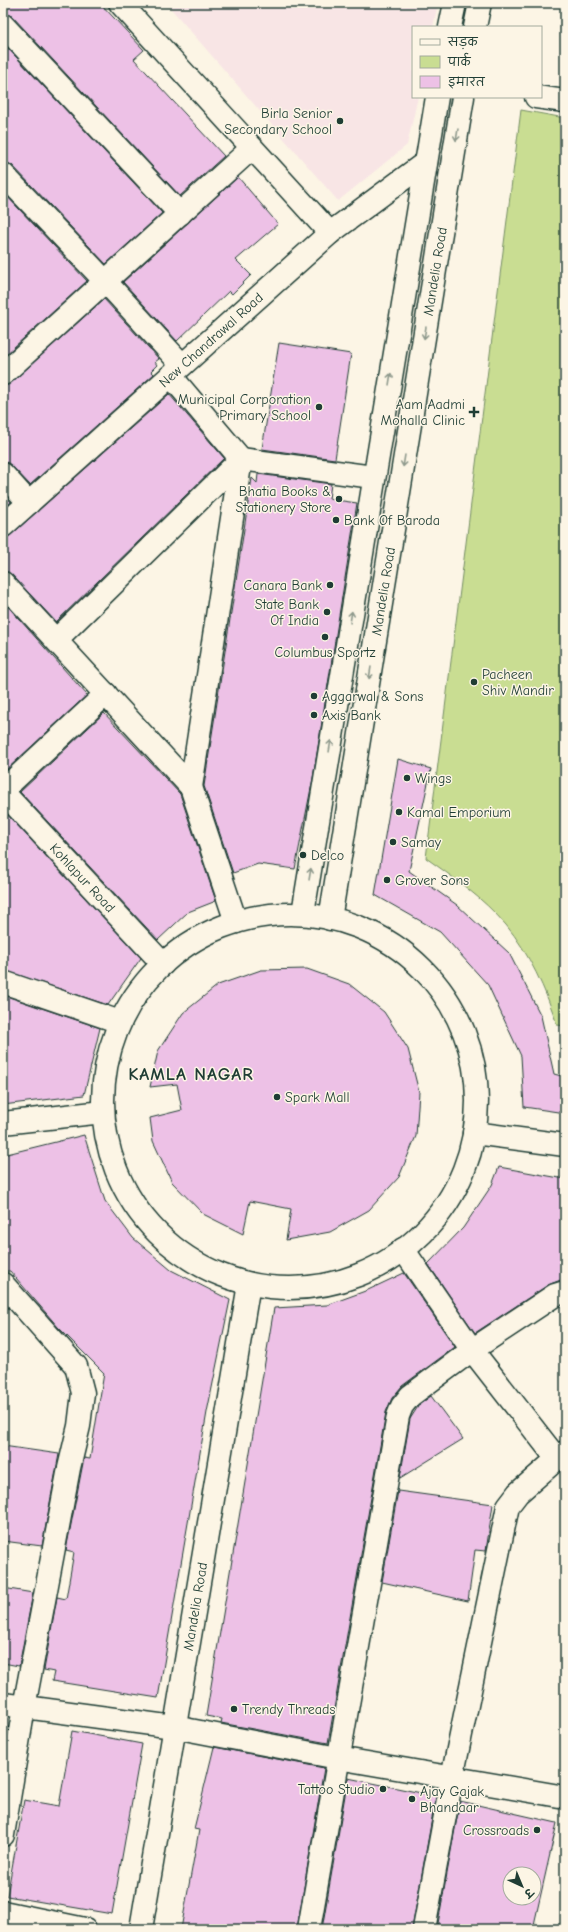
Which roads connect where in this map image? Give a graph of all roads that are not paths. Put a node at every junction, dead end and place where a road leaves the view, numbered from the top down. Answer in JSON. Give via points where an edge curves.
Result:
{"nodes":[{"id":1,"x":120,"y":3,"type":"edge"},
{"id":2,"x":455,"y":3,"type":"edge"},
{"id":3,"x":480,"y":3,"type":"edge"},
{"id":4,"x":3,"y":25,"type":"edge"},
{"id":5,"x":450,"y":26,"type":"edge"},
{"id":6,"x":475,"y":26,"type":"edge"},
{"id":7,"x":437,"y":98,"type":"edge"},
{"id":8,"x":463,"y":98,"type":"edge"},
{"id":9,"x":542,"y":98,"type":"edge"},
{"id":10,"x":565,"y":101,"type":"edge"},
{"id":11,"x":252,"y":148,"type":"junction"},
{"id":12,"x":426,"y":162,"type":"junction"},
{"id":13,"x":3,"y":174,"type":"edge"},
{"id":14,"x":180,"y":214,"type":"junction"},
{"id":15,"x":330,"y":233,"type":"junction"},
{"id":16,"x":105,"y":281,"type":"junction"},
{"id":17,"x":176,"y":371,"type":"junction"},
{"id":18,"x":3,"y":374,"type":"edge"},
{"id":19,"x":241,"y":459,"type":"junction"},
{"id":20,"x":3,"y":474,"type":"edge"},
{"id":21,"x":374,"y":477,"type":"junction"},
{"id":22,"x":29,"y":503,"type":"junction"},
{"id":23,"x":3,"y":526,"type":"edge"},
{"id":24,"x":3,"y":582,"type":"edge"},
{"id":25,"x":56,"y":640,"type":"junction"},
{"id":26,"x":106,"y":694,"type":"junction"},
{"id":27,"x":191,"y":787,"type":"junction"},
{"id":28,"x":3,"y":791,"type":"edge"},
{"id":29,"x":303,"y":913,"type":"junction"},
{"id":30,"x":330,"y":919,"type":"junction"},
{"id":31,"x":236,"y":922,"type":"junction"},
{"id":32,"x":163,"y":964,"type":"junction"},
{"id":33,"x":3,"y":982,"type":"edge"},
{"id":34,"x":120,"y":1022,"type":"junction"},
{"id":35,"x":103,"y":1112,"type":"junction"},
{"id":36,"x":3,"y":1122,"type":"edge"},
{"id":37,"x":474,"y":1133,"type":"junction"},
{"id":38,"x":565,"y":1145,"type":"edge"},
{"id":39,"x":403,"y":1249,"type":"junction"},
{"id":40,"x":3,"y":1284,"type":"edge"},
{"id":41,"x":249,"y":1284,"type":"junction"},
{"id":42,"x":565,"y":1292,"type":"edge"},
{"id":43,"x":472,"y":1350,"type":"junction"},
{"id":44,"x":561,"y":1455,"type":"edge"},
{"id":45,"x":3,"y":1704,"type":"edge"},
{"id":46,"x":24,"y":1707,"type":"junction"},
{"id":47,"x":174,"y":1726,"type":"junction"},
{"id":48,"x":338,"y":1758,"type":"junction"},
{"id":49,"x":452,"y":1778,"type":"junction"},
{"id":50,"x":565,"y":1797,"type":"edge"},
{"id":51,"x":3,"y":1835,"type":"edge"},
{"id":52,"x":3,"y":1912,"type":"edge"},
{"id":53,"x":85,"y":1929,"type":"edge"},
{"id":54,"x":141,"y":1929,"type":"edge"},
{"id":55,"x":309,"y":1929,"type":"edge"},
{"id":56,"x":424,"y":1929,"type":"edge"}],
"edges":[{"from":1,"to":11,"type":"street"},
{"from":2,"to":5,"type":"street"},
{"from":3,"to":6,"type":"street"},
{"from":4,"to":14,"type":"street"},
{"from":7,"to":12,"type":"street","name":"Mandelia Road"},
{"from":8,"to":30,"type":"street","name":"Mandelia Road","one_way":true},
{"from":9,"to":10,"type":"street"},
{"from":11,"to":14,"type":"street"},
{"from":11,"to":15,"type":"street"},
{"from":12,"to":15,"type":"street","name":"New Chandrawal Road"},
{"from":21,"to":12,"type":"street","name":"Mandelia Road","one_way":true},
{"from":13,"to":16,"type":"street"},
{"from":14,"to":16,"type":"street"},
{"from":15,"to":17,"type":"street","name":"New Chandrawal Road"},
{"from":16,"to":17,"type":"street"},
{"from":16,"to":18,"type":"street"},
{"from":17,"to":19,"type":"street"},
{"from":17,"to":22,"type":"street","name":"New Chandrawal Road"},
{"from":19,"to":21,"type":"street"},
{"from":19,"to":25,"type":"street"},
{"from":19,"to":27,"type":"street"},
{"from":20,"to":22,"type":"street"},
{"from":29,"to":21,"type":"street","name":"Mandelia Road","one_way":true},
{"from":22,"to":23,"type":"street","name":"New Chandrawal Road"},
{"from":24,"to":25,"type":"street"},
{"from":25,"to":26,"type":"street"},
{"from":26,"to":27,"type":"street"},
{"from":26,"to":28,"type":"street"},
{"from":27,"to":31,"type":"street"},
{"from":28,"to":32,"type":"street","name":"Kohlapur Road"},
{"from":29,"to":30,"type":"street"},
{"from":29,"to":31,"type":"street","via":[[253,917]]},
{"from":30,"to":37,"type":"street","via":[[352,924],[382,938],[410,956],[433,979],[452,1006],[466,1036],[474,1068],[477,1100]]},
{"from":31,"to":32,"type":"street","via":[[220,927],[190,943]]},
{"from":32,"to":34,"type":"street","via":[[136,996]]},
{"from":33,"to":34,"type":"street"},
{"from":34,"to":35,"type":"street","via":[[110,1051],[104,1081]]},
{"from":35,"to":36,"type":"street"},
{"from":35,"to":41,"type":"street","via":[[108,1146],[120,1179],[136,1209],[159,1235],[186,1257],[216,1273]]},
{"from":37,"to":38,"type":"street"},
{"from":37,"to":39,"type":"street","via":[[467,1160],[442,1209]]},
{"from":39,"to":41,"type":"street","via":[[370,1269],[346,1279],[314,1286],[281,1288]]},
{"from":39,"to":43,"type":"street"},
{"from":40,"to":46,"type":"street","via":[[76,1366],[83,1393],[79,1426]]},
{"from":41,"to":47,"type":"street","name":"Mandelia Road"},
{"from":42,"to":43,"type":"street","via":[[555,1295]]},
{"from":43,"to":44,"type":"street"},
{"from":43,"to":48,"type":"street","via":[[410,1396],[398,1416]]},
{"from":44,"to":49,"type":"street","via":[[518,1493],[508,1506]]},
{"from":45,"to":46,"type":"street"},
{"from":46,"to":47,"type":"street"},
{"from":46,"to":51,"type":"street"},
{"from":47,"to":48,"type":"street"},
{"from":47,"to":54,"type":"street","name":"Mandelia Road"},
{"from":48,"to":49,"type":"street"},
{"from":48,"to":55,"type":"street"},
{"from":49,"to":50,"type":"street"},
{"from":49,"to":56,"type":"street"},
{"from":52,"to":53,"type":"street"}]}
